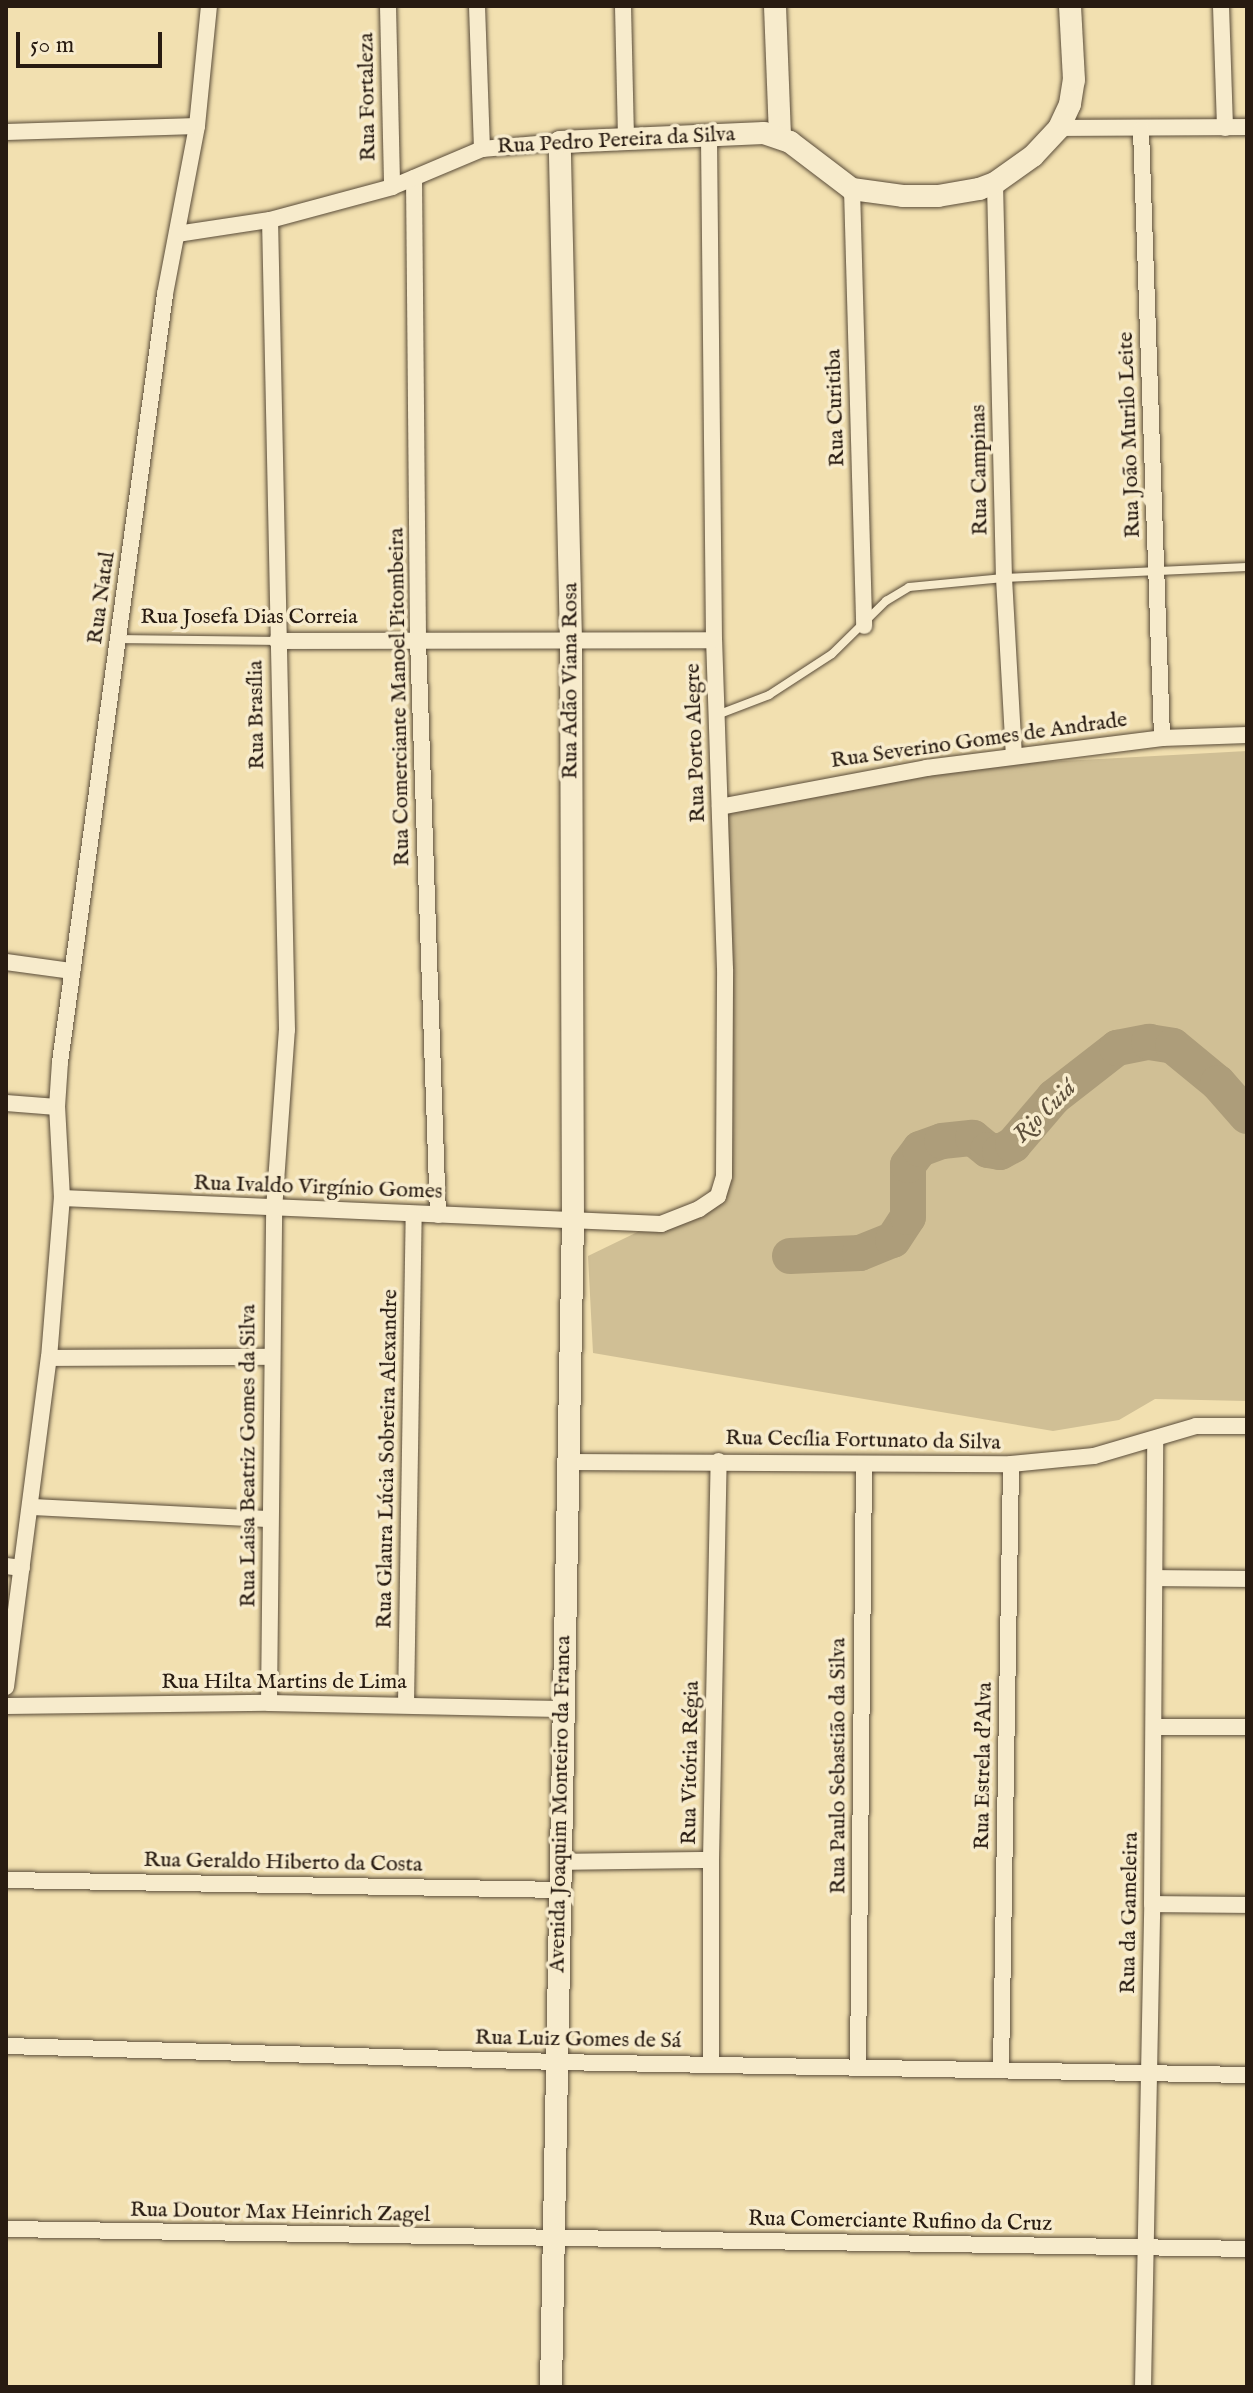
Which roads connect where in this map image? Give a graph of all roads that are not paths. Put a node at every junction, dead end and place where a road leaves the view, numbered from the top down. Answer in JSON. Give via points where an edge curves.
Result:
{"nodes":[{"id":1,"x":209,"y":6,"type":"edge"},
{"id":2,"x":388,"y":6,"type":"edge"},
{"id":3,"x":477,"y":6,"type":"edge"},
{"id":4,"x":623,"y":6,"type":"edge"},
{"id":5,"x":775,"y":6,"type":"edge"},
{"id":6,"x":1070,"y":6,"type":"edge"},
{"id":7,"x":1221,"y":6,"type":"edge"},
{"id":8,"x":197,"y":126,"type":"junction"},
{"id":9,"x":1247,"y":127,"type":"edge"},
{"id":10,"x":1059,"y":128,"type":"junction"},
{"id":11,"x":1225,"y":128,"type":"junction"},
{"id":12,"x":1141,"y":130,"type":"junction"},
{"id":13,"x":6,"y":132,"type":"edge"},
{"id":14,"x":709,"y":135,"type":"junction"},
{"id":15,"x":780,"y":136,"type":"junction"},
{"id":16,"x":626,"y":139,"type":"junction"},
{"id":17,"x":560,"y":142,"type":"junction"},
{"id":18,"x":482,"y":149,"type":"junction"},
{"id":19,"x":414,"y":178,"type":"junction"},
{"id":20,"x":995,"y":183,"type":"junction"},
{"id":21,"x":392,"y":187,"type":"junction"},
{"id":22,"x":852,"y":189,"type":"junction"},
{"id":23,"x":270,"y":220,"type":"junction"},
{"id":24,"x":177,"y":234,"type":"junction"},
{"id":25,"x":1247,"y":567,"type":"edge"},
{"id":26,"x":1156,"y":572,"type":"junction"},
{"id":27,"x":1004,"y":578,"type":"junction"},
{"id":28,"x":864,"y":626,"type":"junction"},
{"id":29,"x":119,"y":639,"type":"junction"},
{"id":30,"x":418,"y":640,"type":"junction"},
{"id":31,"x":714,"y":640,"type":"junction"},
{"id":32,"x":277,"y":641,"type":"junction"},
{"id":33,"x":571,"y":641,"type":"junction"},
{"id":34,"x":717,"y":715,"type":"junction"},
{"id":35,"x":1247,"y":735,"type":"edge"},
{"id":36,"x":1162,"y":738,"type":"junction"},
{"id":37,"x":1014,"y":756,"type":"junction"},
{"id":38,"x":720,"y":807,"type":"junction"},
{"id":39,"x":6,"y":962,"type":"edge"},
{"id":40,"x":72,"y":971,"type":"junction"},
{"id":41,"x":6,"y":1103,"type":"edge"},
{"id":42,"x":57,"y":1107,"type":"junction"},
{"id":43,"x":62,"y":1198,"type":"junction"},
{"id":44,"x":274,"y":1210,"type":"junction"},
{"id":45,"x":414,"y":1214,"type":"junction"},
{"id":46,"x":438,"y":1215,"type":"junction"},
{"id":47,"x":573,"y":1221,"type":"junction"},
{"id":48,"x":270,"y":1357,"type":"junction"},
{"id":49,"x":49,"y":1358,"type":"junction"},
{"id":50,"x":1247,"y":1426,"type":"edge"},
{"id":51,"x":1155,"y":1439,"type":"junction"},
{"id":52,"x":719,"y":1461,"type":"junction"},
{"id":53,"x":567,"y":1462,"type":"junction"},
{"id":54,"x":864,"y":1464,"type":"junction"},
{"id":55,"x":1011,"y":1464,"type":"junction"},
{"id":56,"x":31,"y":1507,"type":"junction"},
{"id":57,"x":269,"y":1519,"type":"junction"},
{"id":58,"x":14,"y":1567,"type":"edge"},
{"id":59,"x":1155,"y":1578,"type":"junction"},
{"id":60,"x":1247,"y":1579,"type":"edge"},
{"id":61,"x":6,"y":1687,"type":"edge"},
{"id":62,"x":269,"y":1703,"type":"junction"},
{"id":63,"x":406,"y":1705,"type":"junction"},
{"id":64,"x":6,"y":1706,"type":"edge"},
{"id":65,"x":561,"y":1709,"type":"junction"},
{"id":66,"x":1154,"y":1727,"type":"junction"},
{"id":67,"x":1247,"y":1727,"type":"edge"},
{"id":68,"x":711,"y":1860,"type":"junction"},
{"id":69,"x":560,"y":1862,"type":"junction"},
{"id":70,"x":6,"y":1880,"type":"edge"},
{"id":71,"x":560,"y":1890,"type":"junction"},
{"id":72,"x":1152,"y":1904,"type":"junction"},
{"id":73,"x":1247,"y":1905,"type":"edge"},
{"id":74,"x":6,"y":2046,"type":"edge"},
{"id":75,"x":557,"y":2062,"type":"junction"},
{"id":76,"x":711,"y":2065,"type":"junction"},
{"id":77,"x":858,"y":2068,"type":"junction"},
{"id":78,"x":1001,"y":2069,"type":"junction"},
{"id":79,"x":1149,"y":2073,"type":"junction"},
{"id":80,"x":1247,"y":2075,"type":"edge"},
{"id":81,"x":6,"y":2229,"type":"edge"},
{"id":82,"x":553,"y":2240,"type":"junction"},
{"id":83,"x":1144,"y":2248,"type":"junction"},
{"id":84,"x":1247,"y":2249,"type":"edge"},
{"id":85,"x":551,"y":2387,"type":"edge"},
{"id":86,"x":1143,"y":2387,"type":"edge"}],
"edges":[{"from":1,"to":8,"type":"street","name":"Rua Natal"},
{"from":2,"to":21,"type":"street","name":"Rua Fortaleza"},
{"from":3,"to":18,"type":"street"},
{"from":4,"to":16,"type":"street"},
{"from":5,"to":15,"type":"street"},
{"from":6,"to":10,"type":"street","via":[[1074,80]]},
{"from":7,"to":11,"type":"street"},
{"from":8,"to":13,"type":"street"},
{"from":8,"to":24,"type":"street","name":"Rua Natal"},
{"from":9,"to":11,"type":"street"},
{"from":10,"to":12,"type":"street"},
{"from":10,"to":20,"type":"street","via":[[1033,156]]},
{"from":11,"to":12,"type":"street"},
{"from":12,"to":26,"type":"street","name":"Rua João Murilo Leite"},
{"from":14,"to":15,"type":"street","name":"Rua Pedro Pereira da Silva"},
{"from":14,"to":16,"type":"street","name":"Rua Pedro Pereira da Silva"},
{"from":14,"to":31,"type":"street","name":"Rua Porto Alegre"},
{"from":15,"to":22,"type":"street"},
{"from":16,"to":17,"type":"street","name":"Rua Pedro Pereira da Silva"},
{"from":17,"to":18,"type":"street","name":"Rua Pedro Pereira da Silva"},
{"from":17,"to":33,"type":"street","name":"Rua Adão Viana Rosa"},
{"from":18,"to":19,"type":"street","name":"Rua Pedro Pereira da Silva"},
{"from":19,"to":21,"type":"street","name":"Rua Pedro Pereira da Silva"},
{"from":19,"to":30,"type":"street","name":"Rua Comerciante Manoel Pitombeira"},
{"from":20,"to":22,"type":"street","via":[[938,196]]},
{"from":20,"to":27,"type":"street","name":"Rua Campinas"},
{"from":21,"to":23,"type":"street","name":"Rua Pedro Pereira da Silva"},
{"from":22,"to":28,"type":"street","name":"Rua Curitiba"},
{"from":23,"to":24,"type":"street","name":"Rua Pedro Pereira da Silva"},
{"from":23,"to":32,"type":"street","name":"Rua Brasília"},
{"from":24,"to":29,"type":"street","name":"Rua Natal"},
{"from":25,"to":26,"type":"lane"},
{"from":26,"to":27,"type":"lane"},
{"from":26,"to":36,"type":"street","name":"Rua João Murilo Leite"},
{"from":27,"to":28,"type":"lane","via":[[909,587],[886,601]]},
{"from":27,"to":37,"type":"street","name":"Rua Campinas"},
{"from":28,"to":34,"type":"lane","via":[[777,691]]},
{"from":29,"to":32,"type":"lane","name":"Rua Josefa Dias Correia"},
{"from":29,"to":40,"type":"street","name":"Rua Natal"},
{"from":30,"to":32,"type":"street","name":"Rua Josefa Dias Correia"},
{"from":30,"to":33,"type":"street","name":"Rua Josefa Dias Correia"},
{"from":30,"to":46,"type":"street","name":"Rua Comerciante Manoel Pitombeira"},
{"from":31,"to":33,"type":"street","name":"Rua Josefa Dias Correia"},
{"from":31,"to":34,"type":"street","name":"Rua Porto Alegre"},
{"from":32,"to":44,"type":"street","name":"Rua Brasília","via":[[287,1030]]},
{"from":33,"to":47,"type":"street","name":"Rua Adão Viana Rosa"},
{"from":34,"to":38,"type":"street","name":"Rua Porto Alegre"},
{"from":35,"to":36,"type":"street","name":"Rua Severino Gomes de Andrade"},
{"from":36,"to":37,"type":"street","name":"Rua Severino Gomes de Andrade"},
{"from":37,"to":38,"type":"street","name":"Rua Severino Gomes de Andrade","via":[[884,774]]},
{"from":38,"to":47,"type":"street","name":"Rua Porto Alegre","via":[[725,969],[721,1189],[712,1202],[661,1224]]},
{"from":39,"to":40,"type":"street"},
{"from":40,"to":42,"type":"street","name":"Rua Natal"},
{"from":41,"to":42,"type":"street"},
{"from":42,"to":43,"type":"street","name":"Rua Natal"},
{"from":43,"to":44,"type":"street","name":"Rua Ivaldo Virgínio Gomes"},
{"from":43,"to":49,"type":"street","name":"Rua Natal"},
{"from":44,"to":45,"type":"street","name":"Rua Ivaldo Virgínio Gomes"},
{"from":44,"to":48,"type":"street","name":"Rua Laisa Beatriz Gomes da Silva"},
{"from":45,"to":46,"type":"street","name":"Rua Ivaldo Virgínio Gomes"},
{"from":45,"to":63,"type":"street","name":"Rua Glaura Lúcia Sobreira Alexandre"},
{"from":46,"to":47,"type":"street","name":"Rua Ivaldo Virgínio Gomes"},
{"from":47,"to":53,"type":"street","name":"Avenida Joaquim Monteiro da Franca"},
{"from":48,"to":49,"type":"street"},
{"from":48,"to":57,"type":"street","name":"Rua Laisa Beatriz Gomes da Silva"},
{"from":49,"to":56,"type":"street","name":"Rua Natal"},
{"from":50,"to":51,"type":"street","name":"Rua Cecília Fortunato da Silva","via":[[1196,1426]]},
{"from":51,"to":55,"type":"street","name":"Rua Cecília Fortunato da Silva","via":[[1094,1456]]},
{"from":51,"to":59,"type":"street","name":"Rua da Gameleira"},
{"from":52,"to":53,"type":"street","name":"Rua Cecília Fortunato da Silva"},
{"from":52,"to":54,"type":"street","name":"Rua Cecília Fortunato da Silva"},
{"from":52,"to":68,"type":"street","name":"Rua Vitória Régia"},
{"from":53,"to":65,"type":"street","name":"Avenida Joaquim Monteiro da Franca"},
{"from":54,"to":55,"type":"street","name":"Rua Cecília Fortunato da Silva"},
{"from":54,"to":77,"type":"street","name":"Rua Paulo Sebastião da Silva"},
{"from":55,"to":78,"type":"street","name":"Rua Estrela d'Alva"},
{"from":56,"to":57,"type":"street"},
{"from":56,"to":58,"type":"street","name":"Rua Natal"},
{"from":57,"to":62,"type":"street","name":"Rua Laisa Beatriz Gomes da Silva"},
{"from":58,"to":61,"type":"street","name":"Rua Natal"},
{"from":59,"to":60,"type":"street"},
{"from":59,"to":66,"type":"street","name":"Rua da Gameleira"},
{"from":62,"to":63,"type":"street","name":"Rua Hilta Martins de Lima"},
{"from":62,"to":64,"type":"street","name":"Rua Hilta Martins de Lima"},
{"from":63,"to":65,"type":"street","name":"Rua Hilta Martins de Lima"},
{"from":65,"to":69,"type":"street","name":"Avenida Joaquim Monteiro da Franca"},
{"from":66,"to":67,"type":"street"},
{"from":66,"to":72,"type":"street","name":"Rua da Gameleira"},
{"from":68,"to":69,"type":"street"},
{"from":68,"to":76,"type":"street","name":"Rua Vitória Régia"},
{"from":69,"to":71,"type":"street","name":"Avenida Joaquim Monteiro da Franca"},
{"from":70,"to":71,"type":"street","name":"Rua Geraldo Hiberto da Costa"},
{"from":71,"to":75,"type":"street","name":"Avenida Joaquim Monteiro da Franca"},
{"from":72,"to":73,"type":"street"},
{"from":72,"to":79,"type":"street","name":"Rua da Gameleira"},
{"from":74,"to":75,"type":"street","name":"Rua Luiz Gomes de Sá"},
{"from":75,"to":76,"type":"street","name":"Rua Luiz Gomes de Sá"},
{"from":75,"to":82,"type":"street","name":"Avenida Joaquim Monteiro da Franca"},
{"from":76,"to":77,"type":"street","name":"Rua Luiz Gomes de Sá"},
{"from":77,"to":78,"type":"street","name":"Rua Luiz Gomes de Sá"},
{"from":78,"to":79,"type":"street","name":"Rua Luiz Gomes de Sá"},
{"from":79,"to":80,"type":"street","name":"Rua Luiz Gomes de Sá"},
{"from":79,"to":83,"type":"street","name":"Rua da Gameleira"},
{"from":81,"to":82,"type":"street","name":"Rua Doutor Max Heinrich Zagel"},
{"from":82,"to":83,"type":"street","name":"Rua Comerciante Rufino da Cruz"},
{"from":82,"to":85,"type":"street","name":"Avenida Joaquim Monteiro da Franca"},
{"from":83,"to":84,"type":"street","name":"Rua Comerciante Rufino da Cruz"},
{"from":83,"to":86,"type":"street","name":"Rua da Gameleira"}]}
